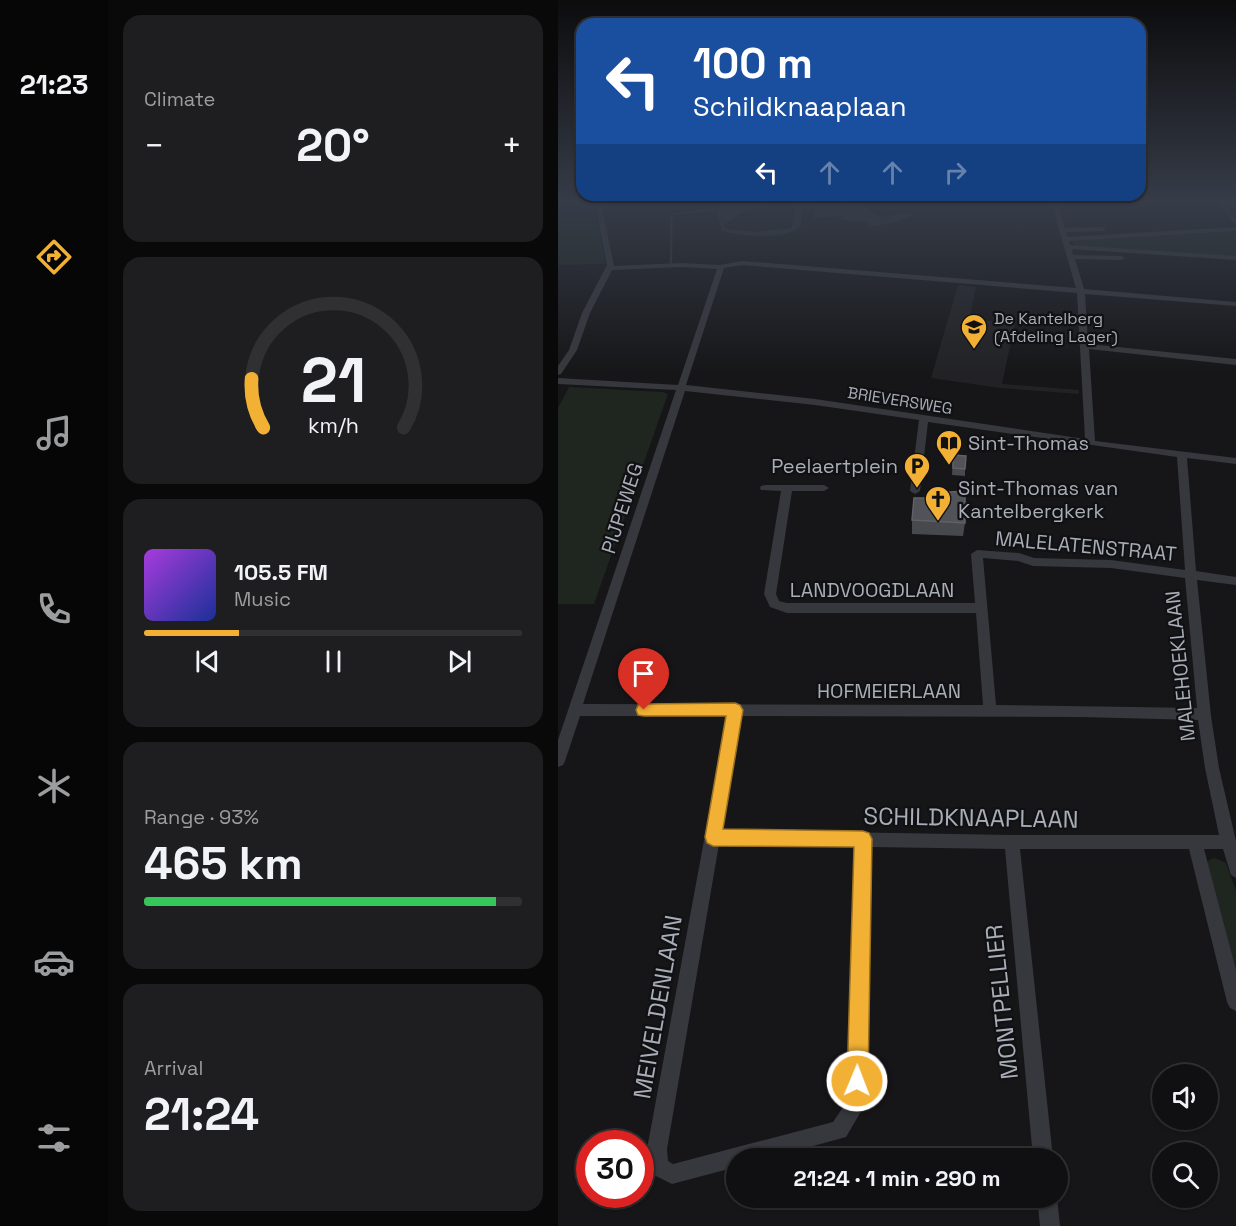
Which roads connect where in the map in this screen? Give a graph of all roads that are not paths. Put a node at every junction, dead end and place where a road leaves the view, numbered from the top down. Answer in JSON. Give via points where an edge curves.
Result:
{"nodes":[{"id":1,"x":611,"y":259,"type":"edge"},
{"id":2,"x":1072,"y":259,"type":"edge"},
{"id":3,"x":721,"y":267,"type":"junction"},
{"id":4,"x":610,"y":268,"type":"junction"},
{"id":5,"x":1081,"y":293,"type":"junction"},
{"id":6,"x":1236,"y":304,"type":"edge"},
{"id":7,"x":1084,"y":346,"type":"junction"},
{"id":8,"x":1236,"y":362,"type":"edge"},
{"id":9,"x":558,"y":372,"type":"edge"},
{"id":10,"x":558,"y":381,"type":"edge"},
{"id":11,"x":682,"y":388,"type":"junction"},
{"id":12,"x":924,"y":419,"type":"junction"},
{"id":13,"x":1090,"y":443,"type":"junction"},
{"id":14,"x":1182,"y":454,"type":"junction"},
{"id":15,"x":1236,"y":461,"type":"edge"},
{"id":16,"x":765,"y":488,"type":"dead end"},
{"id":17,"x":787,"y":488,"type":"junction"},
{"id":18,"x":824,"y":488,"type":"dead end"},
{"id":19,"x":915,"y":491,"type":"dead end"},
{"id":20,"x":1191,"y":574,"type":"junction"},
{"id":21,"x":1236,"y":580,"type":"edge"},
{"id":22,"x":981,"y":608,"type":"junction"},
{"id":23,"x":575,"y":710,"type":"junction"},
{"id":24,"x":735,"y":710,"type":"junction"},
{"id":25,"x":990,"y":710,"type":"junction"},
{"id":26,"x":1203,"y":714,"type":"junction"},
{"id":27,"x":558,"y":760,"type":"edge"},
{"id":28,"x":713,"y":837,"type":"junction"},
{"id":29,"x":863,"y":839,"type":"junction"},
{"id":30,"x":1194,"y":841,"type":"junction"},
{"id":31,"x":1012,"y":842,"type":"junction"},
{"id":32,"x":1228,"y":842,"type":"junction"},
{"id":33,"x":1236,"y":870,"type":"edge"},
{"id":34,"x":1236,"y":1002,"type":"edge"},
{"id":35,"x":1042,"y":1148,"type":"edge"},
{"id":36,"x":1048,"y":1208,"type":"edge"},
{"id":37,"x":1050,"y":1226,"type":"edge"}],
"edges":[{"from":1,"to":4,"type":"street"},
{"from":2,"to":5,"type":"street"},
{"from":3,"to":4,"type":"street"},
{"from":3,"to":5,"type":"street","via":[[742,263]]},
{"from":3,"to":11,"type":"street","name":"PIJPEWEG"},
{"from":4,"to":9,"type":"street","via":[[586,313],[573,350]]},
{"from":5,"to":6,"type":"street"},
{"from":5,"to":7,"type":"street"},
{"from":7,"to":8,"type":"street"},
{"from":7,"to":13,"type":"street"},
{"from":10,"to":11,"type":"street","name":"BRIEVERSWEG"},
{"from":11,"to":12,"type":"street","name":"BRIEVERSWEG","via":[[815,402]]},
{"from":11,"to":23,"type":"street","name":"PIJPEWEG"},
{"from":12,"to":13,"type":"street","name":"BRIEVERSWEG"},
{"from":12,"to":19,"type":"street"},
{"from":13,"to":14,"type":"street","name":"BRIEVERSWEG"},
{"from":14,"to":15,"type":"street","name":"BRIEVERSWEG"},
{"from":14,"to":20,"type":"street","name":"MALEHOEKLAAN"},
{"from":16,"to":17,"type":"street"},
{"from":17,"to":18,"type":"street"},
{"from":17,"to":22,"type":"street","name":"LANDVOOGDLAAN","via":[[770,594],[779,607]]},
{"from":20,"to":21,"type":"street","name":"MALELATENSTRAAT"},
{"from":20,"to":22,"type":"street","name":"MALELATENSTRAAT","via":[[976,554]]},
{"from":20,"to":26,"type":"street","name":"MALEHOEKLAAN"},
{"from":22,"to":25,"type":"street"},
{"from":23,"to":24,"type":"street","name":"HOFMEIERLAAN"},
{"from":23,"to":27,"type":"street","name":"PIJPEWEG"},
{"from":24,"to":25,"type":"street","name":"HOFMEIERLAAN"},
{"from":24,"to":28,"type":"street","name":"MEIVELDENLAAN"},
{"from":25,"to":26,"type":"street","name":"HOFMEIERLAAN"},
{"from":26,"to":32,"type":"street","name":"MALEHOEKLAAN"},
{"from":28,"to":29,"type":"street","name":"SCHILDKNAAPLAAN"},
{"from":28,"to":29,"type":"street","name":"MEIVELDENLAAN","via":[[657,1149],[659,1167],[672,1174],[839,1130],[857,1103]]},
{"from":29,"to":31,"type":"street","name":"SCHILDKNAAPLAAN"},
{"from":30,"to":31,"type":"street","name":"SCHILDKNAAPLAAN"},
{"from":30,"to":32,"type":"street","name":"SCHILDKNAAPLAAN"},
{"from":30,"to":34,"type":"street"},
{"from":31,"to":35,"type":"street","name":"MONTPELLIER"},
{"from":32,"to":33,"type":"street","name":"MALEHOEKLAAN"},
{"from":36,"to":37,"type":"street"}]}
